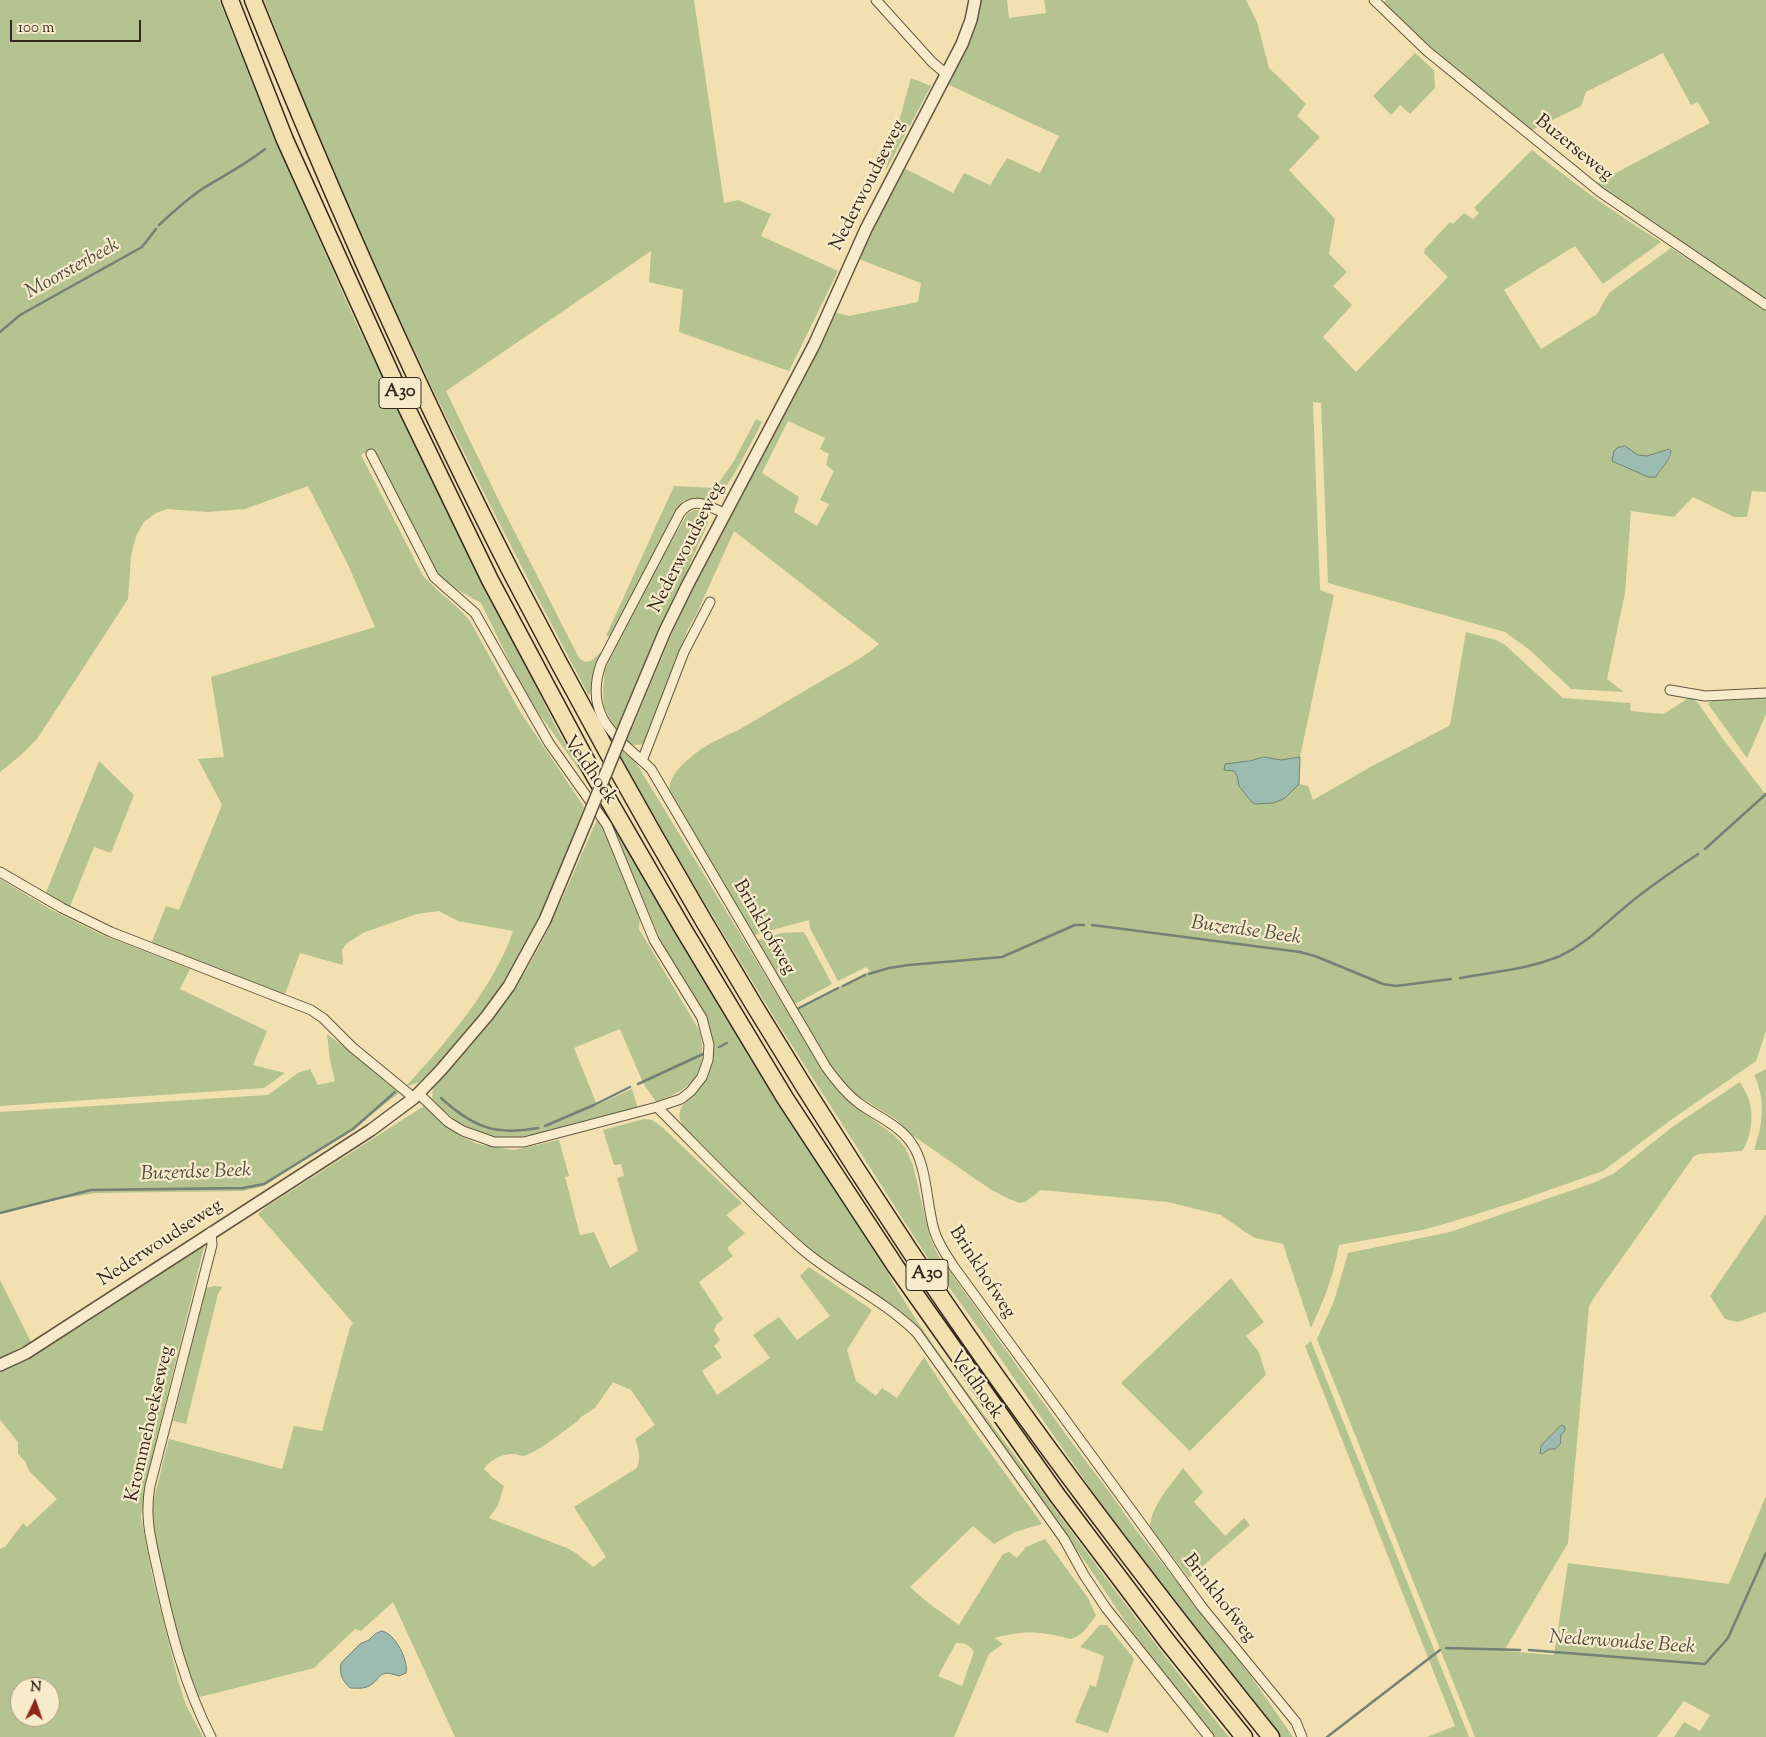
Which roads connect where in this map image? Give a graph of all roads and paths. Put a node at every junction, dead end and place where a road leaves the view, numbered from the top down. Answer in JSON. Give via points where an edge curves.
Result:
{"nodes":[{"id":1,"x":230,"y":0,"type":"edge"},
{"id":2,"x":253,"y":0,"type":"edge"},
{"id":3,"x":876,"y":0,"type":"edge"},
{"id":4,"x":975,"y":0,"type":"edge"},
{"id":5,"x":1374,"y":0,"type":"edge"},
{"id":6,"x":946,"y":74,"type":"junction"},
{"id":7,"x":1766,"y":305,"type":"edge"},
{"id":8,"x":371,"y":454,"type":"dead end"},
{"id":9,"x":724,"y":513,"type":"junction"},
{"id":10,"x":710,"y":602,"type":"dead end"},
{"id":11,"x":1670,"y":690,"type":"dead end"},
{"id":12,"x":1766,"y":693,"type":"edge"},
{"id":13,"x":642,"y":761,"type":"junction"},
{"id":14,"x":0,"y":872,"type":"edge"},
{"id":15,"x":416,"y":1095,"type":"junction"},
{"id":16,"x":657,"y":1107,"type":"junction"},
{"id":17,"x":212,"y":1232,"type":"junction"},
{"id":18,"x":0,"y":1366,"type":"edge"},
{"id":19,"x":211,"y":1737,"type":"edge"},
{"id":20,"x":1209,"y":1737,"type":"edge"},
{"id":21,"x":1244,"y":1737,"type":"edge"},
{"id":22,"x":1271,"y":1737,"type":"edge"},
{"id":23,"x":1302,"y":1737,"type":"edge"}],
"edges":[{"from":1,"to":21,"type":"highway","number":"A30","via":[[285,140],[400,394],[486,571],[594,775],[682,927],[785,1098],[896,1267],[1057,1495]]},
{"from":2,"to":22,"type":"highway","number":"A30","via":[[305,131],[428,403],[510,571],[603,745],[702,919],[898,1232],[990,1365],[1178,1621]]},
{"from":3,"to":6,"type":"street"},
{"from":4,"to":6,"type":"street","name":"Nederwoudseweg","via":[[962,44]]},
{"from":5,"to":7,"type":"street","name":"Buzerseweg","via":[[1427,51],[1600,192]]},
{"from":6,"to":9,"type":"street","name":"Nederwoudseweg","via":[[866,229],[814,345]]},
{"from":8,"to":16,"type":"street","name":"Veldhoek","via":[[434,577],[475,613],[549,743],[607,825],[654,940],[702,1018],[709,1045],[702,1077],[681,1100]]},
{"from":9,"to":13,"type":"street","name":"Brinkhofweg","via":[[697,503],[684,508],[601,664],[597,686],[599,709],[609,730]]},
{"from":9,"to":15,"type":"street","name":"Nederwoudseweg","bridge":true,"via":[[665,631],[545,920],[509,986],[462,1047]]},
{"from":10,"to":13,"type":"street","via":[[684,652]]},
{"from":11,"to":12,"type":"street","via":[[1704,696]]},
{"from":13,"to":23,"type":"street","name":"Brinkhofweg","via":[[651,769],[826,1068],[843,1089],[902,1132],[915,1148],[934,1231],[954,1267],[1202,1607],[1296,1722]]},
{"from":14,"to":15,"type":"street","via":[[111,932],[311,1010],[352,1047]]},
{"from":15,"to":16,"type":"street","name":"Veldhoek","via":[[448,1122],[494,1142],[524,1142]]},
{"from":15,"to":17,"type":"street","name":"Nederwoudseweg","via":[[371,1130]]},
{"from":16,"to":20,"type":"street","name":"Veldhoek","via":[[804,1250],[901,1317],[917,1332],[1064,1539],[1106,1608]]},
{"from":17,"to":18,"type":"street","name":"Nederwoudseweg","via":[[26,1353]]},
{"from":17,"to":19,"type":"street","name":"Krommehoekseweg","via":[[212,1245],[146,1510],[182,1667]]}]}
